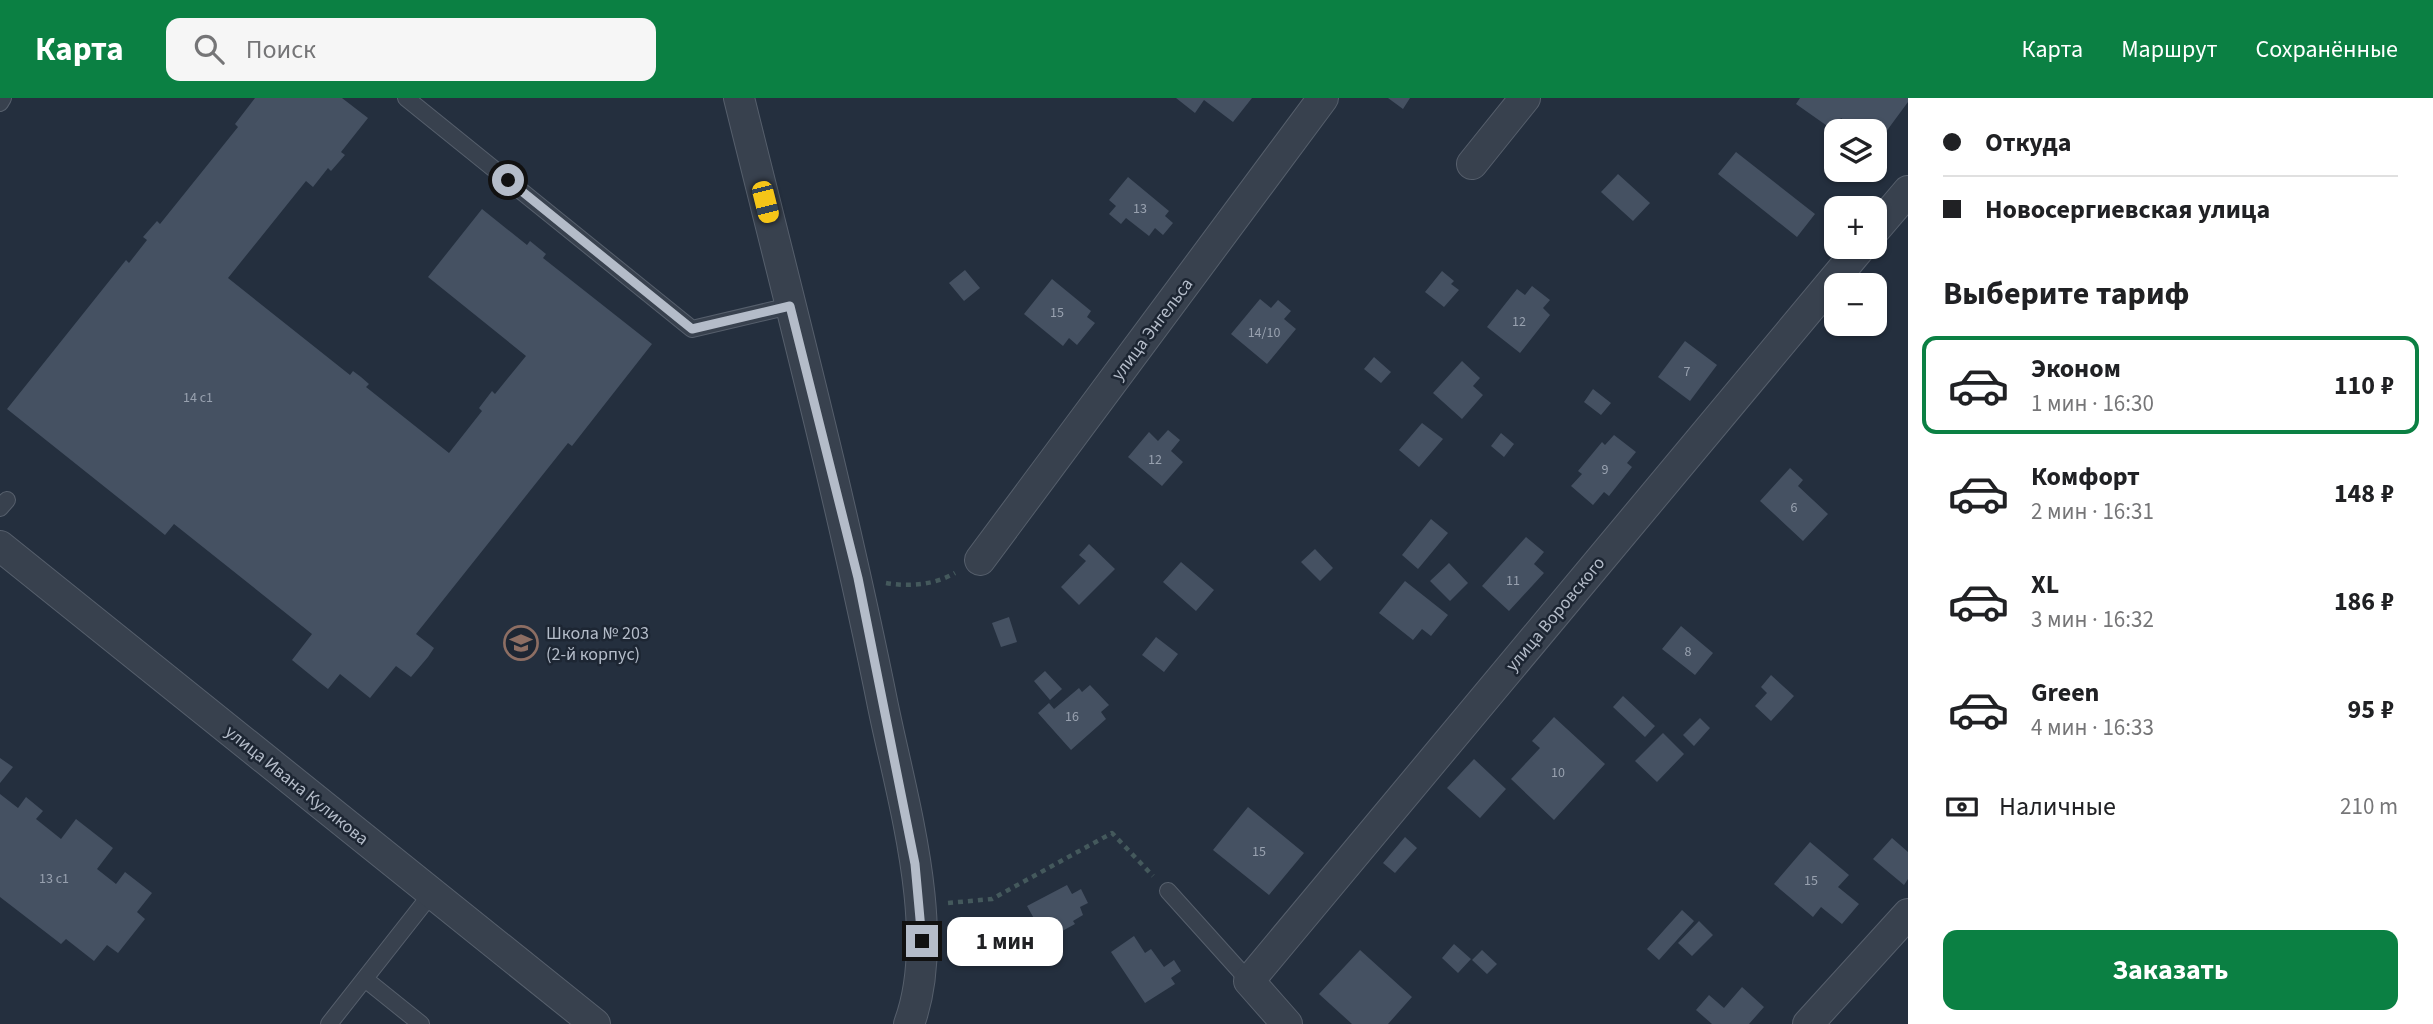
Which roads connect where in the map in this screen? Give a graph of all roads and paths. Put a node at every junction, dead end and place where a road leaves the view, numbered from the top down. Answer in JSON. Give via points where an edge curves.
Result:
{"nodes":[{"id":1,"x":4,"y":98,"type":"edge"},
{"id":2,"x":406,"y":98,"type":"edge"},
{"id":3,"x":739,"y":98,"type":"edge"},
{"id":4,"x":1323,"y":98,"type":"edge"},
{"id":5,"x":1525,"y":98,"type":"edge"},
{"id":6,"x":0,"y":103,"type":"edge"},
{"id":7,"x":1472,"y":164,"type":"dead end"},
{"id":8,"x":1908,"y":191,"type":"edge"},
{"id":9,"x":1887,"y":216,"type":"edge"},
{"id":10,"x":1851,"y":259,"type":"edge"},
{"id":11,"x":790,"y":306,"type":"junction"},
{"id":12,"x":0,"y":545,"type":"edge"},
{"id":13,"x":980,"y":560,"type":"joint"},
{"id":14,"x":858,"y":578,"type":"junction"},
{"id":15,"x":1168,"y":891,"type":"joint"},
{"id":16,"x":432,"y":893,"type":"junction"},
{"id":17,"x":920,"y":902,"type":"junction"},
{"id":18,"x":1908,"y":914,"type":"edge"},
{"id":19,"x":365,"y":979,"type":"junction"},
{"id":20,"x":1249,"y":981,"type":"junction"},
{"id":21,"x":329,"y":1024,"type":"edge"},
{"id":22,"x":421,"y":1024,"type":"edge"},
{"id":23,"x":594,"y":1024,"type":"edge"},
{"id":24,"x":909,"y":1024,"type":"edge"},
{"id":25,"x":1287,"y":1024,"type":"edge"},
{"id":26,"x":1808,"y":1024,"type":"edge"}],
"edges":[{"from":1,"to":6,"type":"lane"},
{"from":2,"to":11,"type":"lane","via":[[692,329]]},
{"from":3,"to":11,"type":"street"},
{"from":4,"to":13,"type":"street","name":"улица Энгельса"},
{"from":5,"to":7,"type":"street"},
{"from":8,"to":9,"type":"street"},
{"from":10,"to":20,"type":"street","name":"улица Воровского"},
{"from":11,"to":14,"type":"street"},
{"from":12,"to":16,"type":"street","name":"улица Ивана Куликова"},
{"from":13,"to":14,"type":"path","via":[[942,581],[903,586]]},
{"from":14,"to":17,"type":"street"},
{"from":15,"to":17,"type":"path","via":[[1112,833],[992,899]]},
{"from":15,"to":20,"type":"lane"},
{"from":16,"to":19,"type":"lane"},
{"from":16,"to":23,"type":"street","name":"улица Ивана Куликова"},
{"from":17,"to":24,"type":"street","via":[[922,941],[915,1009]]},
{"from":18,"to":26,"type":"street"},
{"from":19,"to":21,"type":"lane"},
{"from":19,"to":22,"type":"lane"},
{"from":20,"to":25,"type":"street"}]}
